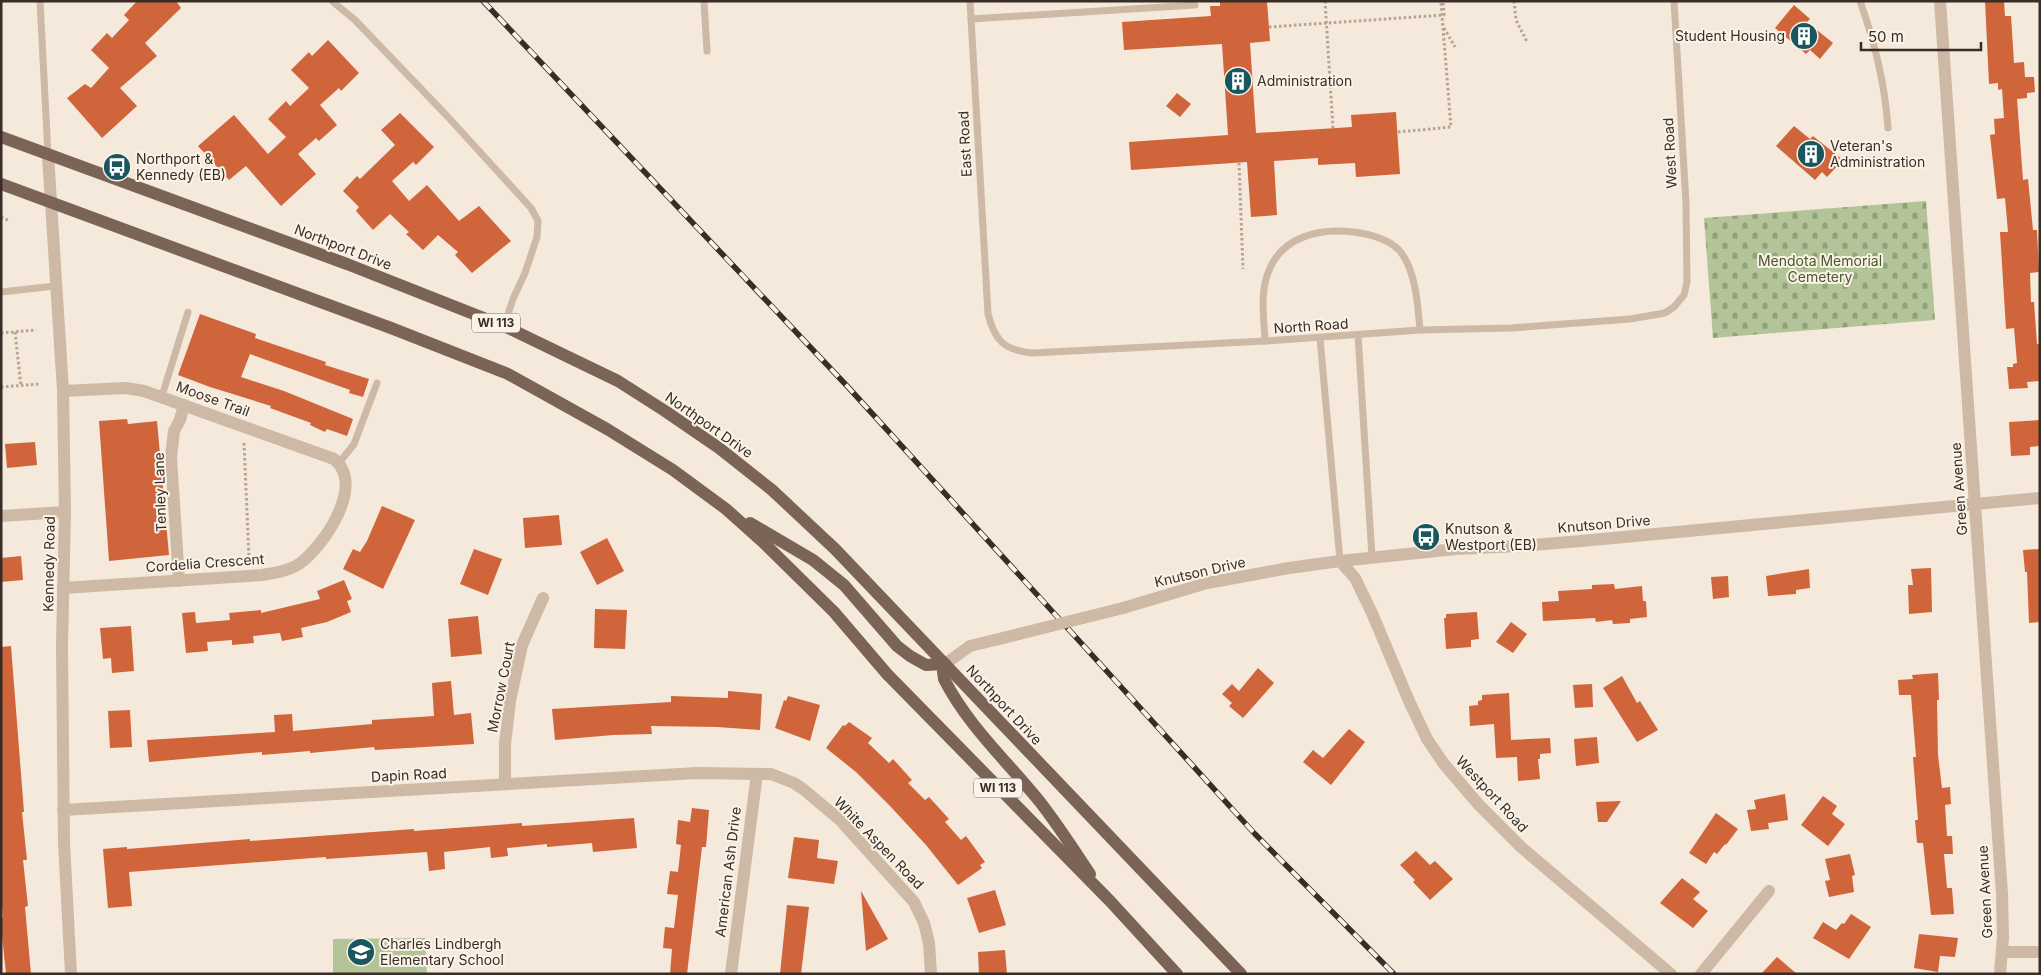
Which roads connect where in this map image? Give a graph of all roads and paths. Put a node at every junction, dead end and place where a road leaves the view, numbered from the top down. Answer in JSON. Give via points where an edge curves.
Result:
{"nodes":[{"id":1,"x":40,"y":1,"type":"edge"},
{"id":2,"x":332,"y":1,"type":"edge"},
{"id":3,"x":704,"y":1,"type":"edge"},
{"id":4,"x":970,"y":1,"type":"edge"},
{"id":5,"x":1325,"y":1,"type":"edge"},
{"id":6,"x":1514,"y":1,"type":"edge"},
{"id":7,"x":1674,"y":1,"type":"edge"},
{"id":8,"x":1860,"y":1,"type":"edge"},
{"id":9,"x":1940,"y":1,"type":"edge"},
{"id":10,"x":1195,"y":5,"type":"dead end"},
{"id":11,"x":971,"y":19,"type":"junction"},
{"id":12,"x":1443,"y":25,"type":"junction"},
{"id":13,"x":1269,"y":27,"type":"dead end"},
{"id":14,"x":1527,"y":42,"type":"dead end"},
{"id":15,"x":1455,"y":47,"type":"dead end"},
{"id":16,"x":707,"y":51,"type":"dead end"},
{"id":17,"x":1333,"y":128,"type":"dead end"},
{"id":18,"x":1888,"y":128,"type":"dead end"},
{"id":19,"x":1398,"y":132,"type":"dead end"},
{"id":20,"x":1,"y":137,"type":"edge"},
{"id":21,"x":48,"y":155,"type":"junction"},
{"id":22,"x":1239,"y":163,"type":"dead end"},
{"id":23,"x":1,"y":184,"type":"edge"},
{"id":24,"x":51,"y":202,"type":"junction"},
{"id":25,"x":1,"y":217,"type":"edge"},
{"id":26,"x":10,"y":221,"type":"dead end"},
{"id":27,"x":1243,"y":269,"type":"dead end"},
{"id":28,"x":55,"y":286,"type":"junction"},
{"id":29,"x":986,"y":286,"type":"joint"},
{"id":30,"x":1,"y":292,"type":"edge"},
{"id":31,"x":1680,"y":301,"type":"joint"},
{"id":32,"x":188,"y":312,"type":"dead end"},
{"id":33,"x":504,"y":326,"type":"junction"},
{"id":34,"x":36,"y":330,"type":"dead end"},
{"id":35,"x":1420,"y":330,"type":"junction"},
{"id":36,"x":15,"y":332,"type":"junction"},
{"id":37,"x":1,"y":333,"type":"edge"},
{"id":38,"x":1358,"y":335,"type":"junction"},
{"id":39,"x":1320,"y":338,"type":"junction"},
{"id":40,"x":1265,"y":341,"type":"junction"},
{"id":41,"x":377,"y":383,"type":"dead end"},
{"id":42,"x":40,"y":384,"type":"dead end"},
{"id":43,"x":20,"y":386,"type":"junction"},
{"id":44,"x":1,"y":387,"type":"edge"},
{"id":45,"x":63,"y":391,"type":"junction"},
{"id":46,"x":162,"y":396,"type":"junction"},
{"id":47,"x":184,"y":405,"type":"junction"},
{"id":48,"x":244,"y":443,"type":"dead end"},
{"id":49,"x":341,"y":467,"type":"junction"},
{"id":50,"x":2040,"y":498,"type":"edge"},
{"id":51,"x":1975,"y":505,"type":"junction"},
{"id":52,"x":726,"y":510,"type":"junction"},
{"id":53,"x":65,"y":512,"type":"junction"},
{"id":54,"x":1,"y":516,"type":"edge"},
{"id":55,"x":1372,"y":557,"type":"junction"},
{"id":56,"x":249,"y":558,"type":"dead end"},
{"id":57,"x":1340,"y":561,"type":"junction"},
{"id":58,"x":179,"y":581,"type":"junction"},
{"id":59,"x":63,"y":588,"type":"junction"},
{"id":60,"x":543,"y":598,"type":"dead end"},
{"id":61,"x":945,"y":664,"type":"junction"},
{"id":62,"x":756,"y":774,"type":"junction"},
{"id":63,"x":505,"y":784,"type":"junction"},
{"id":64,"x":63,"y":810,"type":"junction"},
{"id":65,"x":1769,"y":891,"type":"dead end"},
{"id":66,"x":1110,"y":901,"type":"junction"},
{"id":67,"x":2003,"y":952,"type":"junction"},
{"id":68,"x":2040,"y":952,"type":"edge"},
{"id":69,"x":71,"y":974,"type":"edge"},
{"id":70,"x":731,"y":974,"type":"edge"},
{"id":71,"x":931,"y":974,"type":"edge"},
{"id":72,"x":1177,"y":974,"type":"edge"},
{"id":73,"x":1241,"y":974,"type":"edge"},
{"id":74,"x":1671,"y":974,"type":"edge"},
{"id":75,"x":1701,"y":974,"type":"edge"},
{"id":76,"x":2000,"y":974,"type":"edge"}],
"edges":[{"from":1,"to":21,"type":"lane"},
{"from":2,"to":33,"type":"lane","via":[[355,20],[448,117],[531,208],[538,221],[538,237]]},
{"from":3,"to":16,"type":"lane"},
{"from":4,"to":11,"type":"lane","name":"East Road"},
{"from":5,"to":17,"type":"path"},
{"from":6,"to":14,"type":"path","via":[[1516,20]]},
{"from":7,"to":31,"type":"lane","name":"West Road","via":[[1686,203],[1687,282]]},
{"from":8,"to":18,"type":"lane","via":[[1880,64]]},
{"from":9,"to":51,"type":"street","name":"Green Avenue"},
{"from":10,"to":11,"type":"lane"},
{"from":11,"to":29,"type":"lane","name":"East Road"},
{"from":12,"to":13,"type":"path","bridge":true,"via":[[1442,3],[1444,15]]},
{"from":12,"to":15,"type":"path"},
{"from":12,"to":19,"type":"path","via":[[1451,127]]},
{"from":20,"to":21,"type":"main road","name":"Northport Drive","number":"WI 113"},
{"from":21,"to":24,"type":"street","name":"Kennedy Road"},
{"from":21,"to":33,"type":"main road","name":"Northport Drive","number":"WI 113","via":[[347,264]]},
{"from":22,"to":27,"type":"path"},
{"from":23,"to":24,"type":"main road","number":"WI 113"},
{"from":24,"to":28,"type":"street","name":"Kennedy Road"},
{"from":24,"to":52,"type":"main road","number":"WI 113","via":[[508,374],[673,470]]},
{"from":25,"to":26,"type":"path"},
{"from":28,"to":30,"type":"lane"},
{"from":28,"to":45,"type":"street","name":"Kennedy Road"},
{"from":29,"to":40,"type":"lane","name":"North Road","via":[[988,314],[996,337],[1018,352],[1052,353]]},
{"from":31,"to":35,"type":"lane","name":"North Road","via":[[1665,313],[1630,319],[1511,328]]},
{"from":32,"to":46,"type":"lane"},
{"from":33,"to":61,"type":"main road","name":"Northport Drive","number":"WI 113","via":[[618,381],[719,448],[772,490],[835,549]]},
{"from":34,"to":36,"type":"path"},
{"from":35,"to":38,"type":"lane","name":"North Road"},
{"from":35,"to":40,"type":"lane","via":[[1415,288],[1399,250],[1377,237],[1337,230],[1310,234],[1291,244],[1268,271],[1264,305]]},
{"from":36,"to":37,"type":"path"},
{"from":36,"to":43,"type":"path"},
{"from":38,"to":39,"type":"lane","name":"North Road"},
{"from":38,"to":55,"type":"lane"},
{"from":39,"to":40,"type":"lane","name":"North Road"},
{"from":39,"to":57,"type":"lane"},
{"from":41,"to":49,"type":"lane","via":[[354,444]]},
{"from":42,"to":43,"type":"path"},
{"from":43,"to":44,"type":"path"},
{"from":45,"to":46,"type":"street","name":"Moose Trail","via":[[126,388]]},
{"from":45,"to":53,"type":"street","name":"Kennedy Road"},
{"from":46,"to":47,"type":"street","name":"Moose Trail"},
{"from":47,"to":49,"type":"street","name":"Moose Trail","via":[[334,459]]},
{"from":47,"to":58,"type":"street","name":"Tenley Lane","via":[[174,431],[171,458]]},
{"from":48,"to":56,"type":"path"},
{"from":49,"to":58,"type":"street","name":"Cordelia Crescent","via":[[344,502],[326,535],[298,564],[281,572],[262,575]]},
{"from":50,"to":51,"type":"street","name":"Knutson Drive"},
{"from":51,"to":55,"type":"street","name":"Knutson Drive"},
{"from":51,"to":67,"type":"street","name":"Green Avenue","via":[[2002,894]]},
{"from":52,"to":61,"type":"main road","via":[[813,560],[844,586],[897,646],[910,656],[926,665]]},
{"from":52,"to":66,"type":"main road","number":"WI 113","via":[[834,612],[887,674]]},
{"from":53,"to":54,"type":"street"},
{"from":53,"to":59,"type":"street","name":"Kennedy Road"},
{"from":55,"to":57,"type":"street","name":"Knutson Drive"},
{"from":57,"to":61,"type":"street","name":"Knutson Drive","bridge":true,"via":[[1207,583],[1123,608],[970,646]]},
{"from":57,"to":74,"type":"street","name":"Westport Road","via":[[1355,578],[1409,702],[1427,739],[1444,764],[1521,847]]},
{"from":58,"to":59,"type":"street","name":"Cordelia Crescent"},
{"from":59,"to":64,"type":"street","name":"Kennedy Road"},
{"from":60,"to":63,"type":"street","name":"Morrow Court","via":[[522,645],[510,701]]},
{"from":61,"to":66,"type":"main road","via":[[944,679],[971,722],[1040,803]]},
{"from":61,"to":73,"type":"main road","name":"Northport Drive","number":"WI 113"},
{"from":62,"to":63,"type":"street","name":"Dapin Road","via":[[697,773]]},
{"from":62,"to":70,"type":"street","name":"American Ash Drive"},
{"from":62,"to":71,"type":"street","name":"White Aspen Road","via":[[771,774],[803,789],[840,820],[914,902],[929,943]]},
{"from":63,"to":64,"type":"street","name":"Dapin Road"},
{"from":64,"to":69,"type":"street","name":"Kennedy Road"},
{"from":65,"to":75,"type":"street"},
{"from":66,"to":72,"type":"main road","number":"WI 113"},
{"from":67,"to":68,"type":"street"},
{"from":67,"to":76,"type":"street","name":"Green Avenue"}]}
